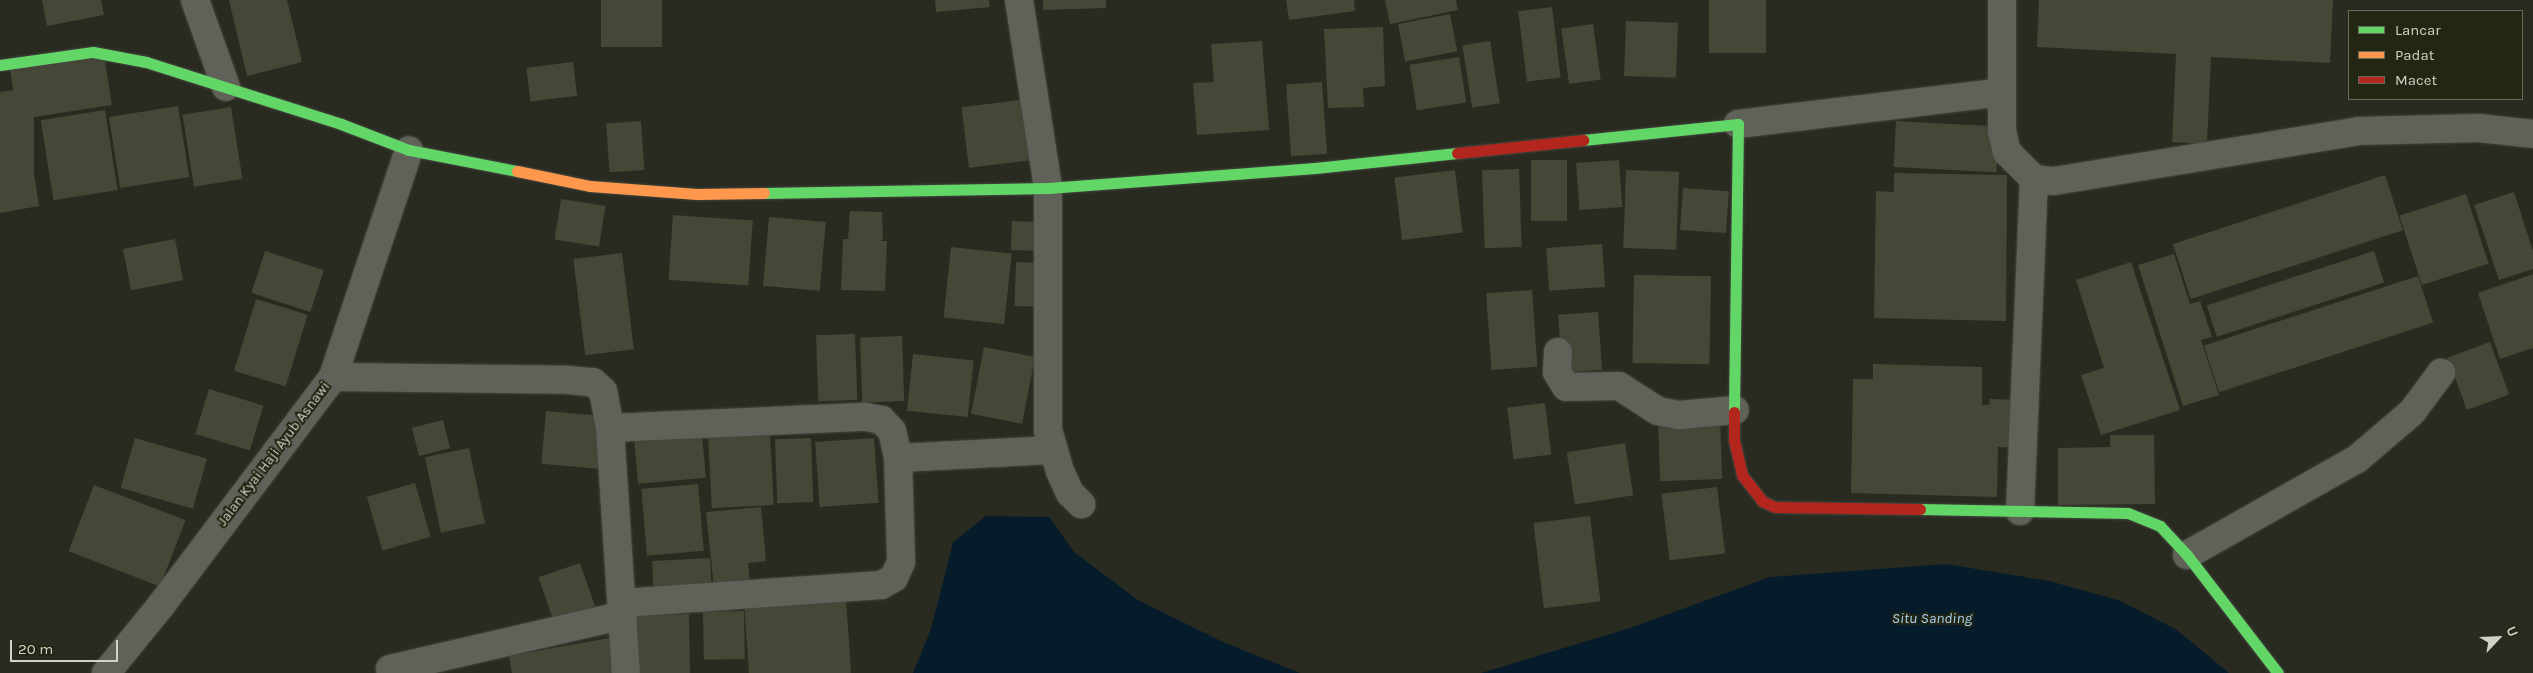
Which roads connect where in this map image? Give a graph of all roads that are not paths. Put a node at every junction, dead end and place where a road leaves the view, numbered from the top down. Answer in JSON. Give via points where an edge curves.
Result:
{"nodes":[{"id":1,"x":195,"y":0,"type":"edge"},
{"id":2,"x":1019,"y":0,"type":"edge"},
{"id":3,"x":2002,"y":0,"type":"edge"},
{"id":4,"x":0,"y":65,"type":"edge"},
{"id":5,"x":226,"y":87,"type":"junction"},
{"id":6,"x":2002,"y":92,"type":"junction"},
{"id":7,"x":1738,"y":124,"type":"junction"},
{"id":8,"x":2533,"y":134,"type":"edge"},
{"id":9,"x":410,"y":150,"type":"junction"},
{"id":10,"x":2034,"y":179,"type":"junction"},
{"id":11,"x":1048,"y":188,"type":"junction"},
{"id":12,"x":1558,"y":352,"type":"dead end"},
{"id":13,"x":2442,"y":373,"type":"dead end"},
{"id":14,"x":333,"y":377,"type":"junction"},
{"id":15,"x":1735,"y":410,"type":"junction"},
{"id":16,"x":610,"y":428,"type":"junction"},
{"id":17,"x":1053,"y":450,"type":"junction"},
{"id":18,"x":898,"y":458,"type":"junction"},
{"id":19,"x":1081,"y":504,"type":"dead end"},
{"id":20,"x":2020,"y":511,"type":"junction"},
{"id":21,"x":2187,"y":555,"type":"junction"},
{"id":22,"x":623,"y":609,"type":"junction"},
{"id":23,"x":390,"y":669,"type":"dead end"},
{"id":24,"x":106,"y":673,"type":"edge"},
{"id":25,"x":626,"y":673,"type":"edge"},
{"id":26,"x":2278,"y":673,"type":"edge"}],
"edges":[{"from":1,"to":5,"type":"street"},
{"from":2,"to":11,"type":"street"},
{"from":3,"to":6,"type":"street"},
{"from":4,"to":5,"type":"street","via":[[93,52],[146,62]]},
{"from":5,"to":9,"type":"street"},
{"from":6,"to":7,"type":"street"},
{"from":6,"to":10,"type":"street","via":[[2002,131],[2007,152]]},
{"from":7,"to":11,"type":"street","via":[[1315,168]]},
{"from":7,"to":15,"type":"street"},
{"from":8,"to":10,"type":"street","via":[[2478,128],[2358,131],[2054,181]]},
{"from":9,"to":11,"type":"street","via":[[523,175],[638,191],[746,195]]},
{"from":9,"to":14,"type":"street","name":"Jalan Kyai Haji Ayub Asnawi"},
{"from":10,"to":20,"type":"street"},
{"from":11,"to":17,"type":"street","via":[[1048,430]]},
{"from":12,"to":15,"type":"street","via":[[1557,372],[1566,387],[1619,386],[1658,411],[1679,415]]},
{"from":13,"to":21,"type":"street","via":[[2412,412],[2357,459]]},
{"from":14,"to":16,"type":"street","via":[[516,378],[593,382],[603,391]]},
{"from":14,"to":24,"type":"street","name":"Jalan Kyai Haji Ayub Asnawi"},
{"from":15,"to":20,"type":"street","via":[[1734,440],[1742,475],[1762,501],[1775,507]]},
{"from":16,"to":18,"type":"street","via":[[866,418],[882,420],[892,431]]},
{"from":16,"to":22,"type":"street"},
{"from":17,"to":18,"type":"street"},
{"from":17,"to":19,"type":"street","via":[[1070,494]]},
{"from":18,"to":22,"type":"street","via":[[901,562],[894,578],[881,585]]},
{"from":20,"to":21,"type":"street","via":[[2128,513],[2160,526]]},
{"from":21,"to":26,"type":"street"},
{"from":22,"to":23,"type":"street"},
{"from":22,"to":25,"type":"street"}]}
